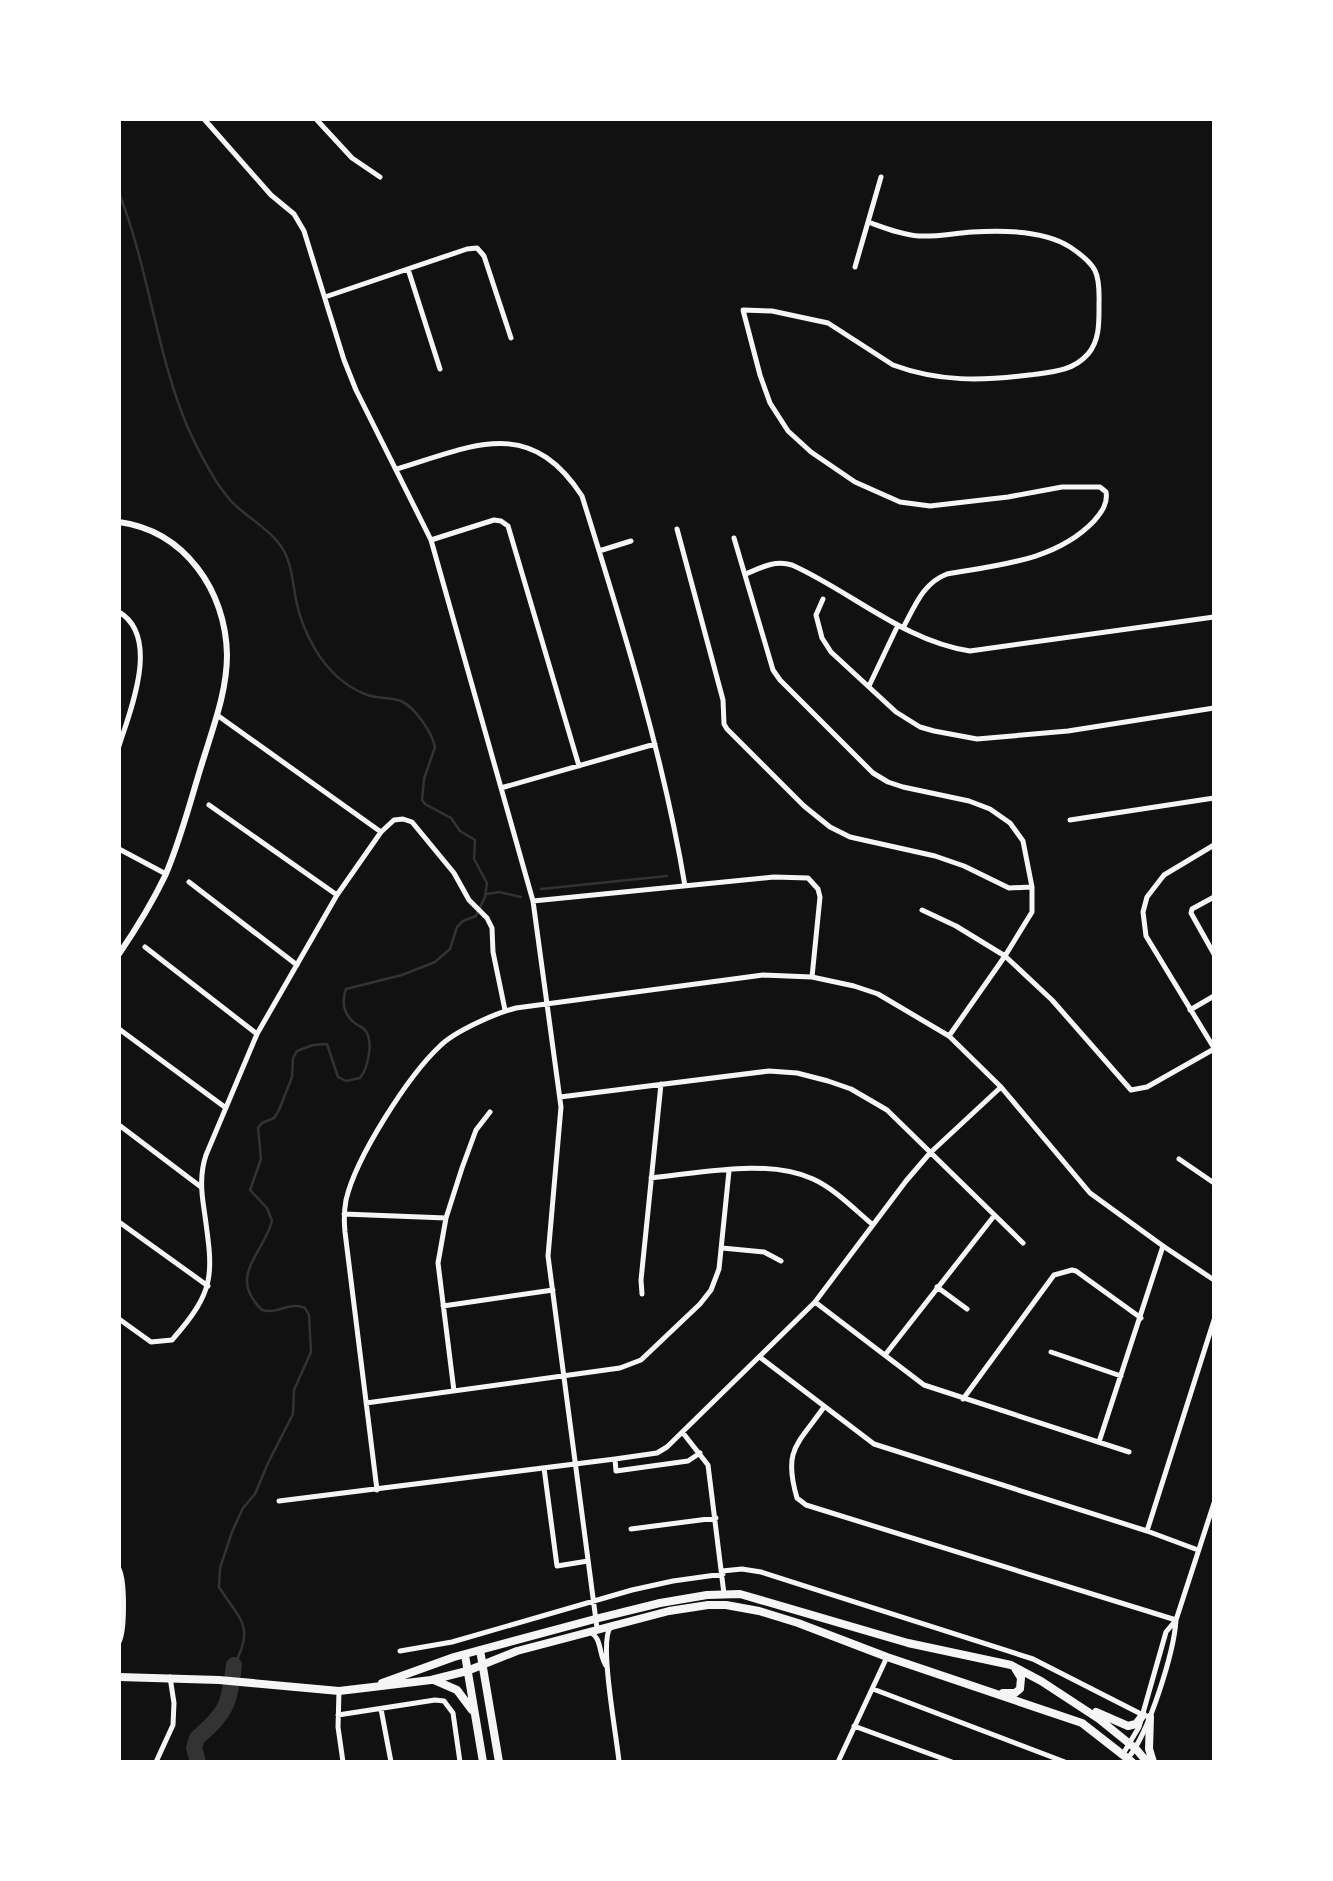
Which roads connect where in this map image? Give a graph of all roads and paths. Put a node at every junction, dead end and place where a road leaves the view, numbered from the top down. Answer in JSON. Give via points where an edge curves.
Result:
{"nodes":[{"id":1,"x":204,"y":119,"type":"edge"},
{"id":2,"x":316,"y":119,"type":"edge"},
{"id":3,"x":380,"y":177,"type":"dead end"},
{"id":4,"x":881,"y":177,"type":"dead end"},
{"id":5,"x":869,"y":222,"type":"junction"},
{"id":6,"x":855,"y":267,"type":"dead end"},
{"id":7,"x":408,"y":269,"type":"junction"},
{"id":8,"x":325,"y":297,"type":"junction"},
{"id":9,"x":511,"y":338,"type":"dead end"},
{"id":10,"x":440,"y":369,"type":"dead end"},
{"id":11,"x":397,"y":469,"type":"junction"},
{"id":12,"x":119,"y":522,"type":"edge"},
{"id":13,"x":677,"y":529,"type":"dead end"},
{"id":14,"x":734,"y":538,"type":"dead end"},
{"id":15,"x":431,"y":540,"type":"junction"},
{"id":16,"x":631,"y":541,"type":"dead end"},
{"id":17,"x":599,"y":551,"type":"junction"},
{"id":18,"x":746,"y":574,"type":"junction"},
{"id":19,"x":823,"y":599,"type":"dead end"},
{"id":20,"x":119,"y":612,"type":"edge"},
{"id":21,"x":1214,"y":617,"type":"edge"},
{"id":22,"x":901,"y":626,"type":"junction"},
{"id":23,"x":869,"y":686,"type":"junction"},
{"id":24,"x":1214,"y":708,"type":"edge"},
{"id":25,"x":217,"y":715,"type":"junction"},
{"id":26,"x":655,"y":744,"type":"junction"},
{"id":27,"x":119,"y":746,"type":"edge"},
{"id":28,"x":579,"y":765,"type":"junction"},
{"id":29,"x":501,"y":788,"type":"junction"},
{"id":30,"x":1214,"y":798,"type":"edge"},
{"id":31,"x":209,"y":805,"type":"dead end"},
{"id":32,"x":1070,"y":820,"type":"dead end"},
{"id":33,"x":381,"y":832,"type":"junction"},
{"id":34,"x":1214,"y":845,"type":"edge"},
{"id":35,"x":119,"y":849,"type":"edge"},
{"id":36,"x":166,"y":874,"type":"junction"},
{"id":37,"x":189,"y":882,"type":"dead end"},
{"id":38,"x":685,"y":886,"type":"junction"},
{"id":39,"x":1032,"y":887,"type":"junction"},
{"id":40,"x":337,"y":895,"type":"junction"},
{"id":41,"x":1214,"y":897,"type":"edge"},
{"id":42,"x":533,"y":901,"type":"junction"},
{"id":43,"x":922,"y":910,"type":"dead end"},
{"id":44,"x":145,"y":947,"type":"dead end"},
{"id":45,"x":119,"y":954,"type":"edge"},
{"id":46,"x":1214,"y":954,"type":"edge"},
{"id":47,"x":1005,"y":956,"type":"junction"},
{"id":48,"x":297,"y":965,"type":"junction"},
{"id":49,"x":812,"y":977,"type":"junction"},
{"id":50,"x":1214,"y":996,"type":"edge"},
{"id":51,"x":547,"y":1002,"type":"junction"},
{"id":52,"x":505,"y":1010,"type":"junction"},
{"id":53,"x":1190,"y":1010,"type":"junction"},
{"id":54,"x":119,"y":1029,"type":"edge"},
{"id":55,"x":257,"y":1034,"type":"junction"},
{"id":56,"x":949,"y":1036,"type":"junction"},
{"id":57,"x":1214,"y":1048,"type":"edge"},
{"id":58,"x":661,"y":1084,"type":"junction"},
{"id":59,"x":1001,"y":1087,"type":"junction"},
{"id":60,"x":560,"y":1097,"type":"junction"},
{"id":61,"x":226,"y":1108,"type":"junction"},
{"id":62,"x":491,"y":1112,"type":"dead end"},
{"id":63,"x":119,"y":1125,"type":"edge"},
{"id":64,"x":930,"y":1153,"type":"junction"},
{"id":65,"x":1179,"y":1159,"type":"dead end"},
{"id":66,"x":729,"y":1171,"type":"junction"},
{"id":67,"x":651,"y":1178,"type":"junction"},
{"id":68,"x":1214,"y":1183,"type":"edge"},
{"id":69,"x":201,"y":1187,"type":"junction"},
{"id":70,"x":344,"y":1214,"type":"junction"},
{"id":71,"x":994,"y":1216,"type":"junction"},
{"id":72,"x":446,"y":1218,"type":"junction"},
{"id":73,"x":119,"y":1222,"type":"edge"},
{"id":74,"x":873,"y":1225,"type":"junction"},
{"id":75,"x":1023,"y":1243,"type":"dead end"},
{"id":76,"x":1163,"y":1247,"type":"junction"},
{"id":77,"x":722,"y":1248,"type":"junction"},
{"id":78,"x":781,"y":1261,"type":"dead end"},
{"id":79,"x":1214,"y":1280,"type":"edge"},
{"id":80,"x":208,"y":1286,"type":"junction"},
{"id":81,"x":937,"y":1287,"type":"junction"},
{"id":82,"x":553,"y":1290,"type":"junction"},
{"id":83,"x":642,"y":1294,"type":"dead end"},
{"id":84,"x":815,"y":1302,"type":"junction"},
{"id":85,"x":443,"y":1306,"type":"junction"},
{"id":86,"x":967,"y":1309,"type":"dead end"},
{"id":87,"x":1141,"y":1318,"type":"junction"},
{"id":88,"x":119,"y":1319,"type":"edge"},
{"id":89,"x":1214,"y":1320,"type":"edge"},
{"id":90,"x":1051,"y":1352,"type":"dead end"},
{"id":91,"x":885,"y":1355,"type":"junction"},
{"id":92,"x":761,"y":1358,"type":"junction"},
{"id":93,"x":564,"y":1377,"type":"junction"},
{"id":94,"x":1121,"y":1377,"type":"junction"},
{"id":95,"x":454,"y":1391,"type":"junction"},
{"id":96,"x":964,"y":1399,"type":"junction"},
{"id":97,"x":366,"y":1403,"type":"junction"},
{"id":98,"x":824,"y":1407,"type":"junction"},
{"id":99,"x":683,"y":1433,"type":"junction"},
{"id":100,"x":1099,"y":1443,"type":"junction"},
{"id":101,"x":1129,"y":1452,"type":"dead end"},
{"id":102,"x":700,"y":1453,"type":"junction"},
{"id":103,"x":615,"y":1459,"type":"junction"},
{"id":104,"x":576,"y":1464,"type":"junction"},
{"id":105,"x":544,"y":1468,"type":"junction"},
{"id":106,"x":377,"y":1490,"type":"junction"},
{"id":107,"x":279,"y":1501,"type":"dead end"},
{"id":108,"x":1214,"y":1503,"type":"edge"},
{"id":109,"x":716,"y":1518,"type":"junction"},
{"id":110,"x":631,"y":1529,"type":"dead end"},
{"id":111,"x":1147,"y":1531,"type":"junction"},
{"id":112,"x":1198,"y":1550,"type":"junction"},
{"id":113,"x":588,"y":1561,"type":"junction"},
{"id":114,"x":119,"y":1569,"type":"edge"},
{"id":115,"x":723,"y":1573,"type":"junction"},
{"id":116,"x":724,"y":1594,"type":"junction"},
{"id":117,"x":593,"y":1600,"type":"junction"},
{"id":118,"x":596,"y":1619,"type":"junction"},
{"id":119,"x":1176,"y":1620,"type":"junction"},
{"id":120,"x":613,"y":1624,"type":"junction"},
{"id":121,"x":597,"y":1628,"type":"junction"},
{"id":122,"x":587,"y":1631,"type":"junction"},
{"id":123,"x":119,"y":1642,"type":"edge"},
{"id":124,"x":480,"y":1650,"type":"junction"},
{"id":125,"x":400,"y":1651,"type":"dead end"},
{"id":126,"x":464,"y":1655,"type":"junction"},
{"id":127,"x":887,"y":1657,"type":"junction"},
{"id":128,"x":1011,"y":1665,"type":"junction"},
{"id":129,"x":483,"y":1666,"type":"junction"},
{"id":130,"x":607,"y":1667,"type":"junction"},
{"id":131,"x":467,"y":1671,"type":"junction"},
{"id":132,"x":119,"y":1675,"type":"edge"},
{"id":133,"x":170,"y":1677,"type":"junction"},
{"id":134,"x":431,"y":1680,"type":"junction"},
{"id":135,"x":373,"y":1687,"type":"junction"},
{"id":136,"x":873,"y":1689,"type":"junction"},
{"id":137,"x":339,"y":1691,"type":"junction"},
{"id":138,"x":988,"y":1691,"type":"junction"},
{"id":139,"x":1059,"y":1693,"type":"junction"},
{"id":140,"x":381,"y":1709,"type":"junction"},
{"id":141,"x":338,"y":1715,"type":"junction"},
{"id":142,"x":1147,"y":1716,"type":"junction"},
{"id":143,"x":476,"y":1718,"type":"junction"},
{"id":144,"x":854,"y":1726,"type":"junction"},
{"id":145,"x":1133,"y":1747,"type":"junction"},
{"id":146,"x":1128,"y":1758,"type":"edge"},
{"id":147,"x":156,"y":1762,"type":"edge"},
{"id":148,"x":343,"y":1762,"type":"edge"},
{"id":149,"x":391,"y":1762,"type":"edge"},
{"id":150,"x":460,"y":1762,"type":"edge"},
{"id":151,"x":483,"y":1762,"type":"edge"},
{"id":152,"x":499,"y":1762,"type":"edge"},
{"id":153,"x":619,"y":1762,"type":"edge"},
{"id":154,"x":838,"y":1762,"type":"edge"},
{"id":155,"x":951,"y":1762,"type":"edge"},
{"id":156,"x":1065,"y":1762,"type":"edge"},
{"id":157,"x":1147,"y":1762,"type":"edge"},
{"id":158,"x":1153,"y":1762,"type":"edge"}],
"edges":[{"from":1,"to":8,"type":"street","via":[[299,222]]},
{"from":2,"to":3,"type":"street","via":[[352,158]]},
{"from":4,"to":5,"type":"street"},
{"from":5,"to":6,"type":"street"},
{"from":5,"to":22,"type":"street","via":[[920,236],[1021,233],[1068,245],[1096,269],[1099,281],[1099,328],[1093,346],[1081,360],[1064,370],[987,380],[944,377],[893,365],[828,323],[743,310],[767,394],[788,431],[855,482],[900,502],[930,506],[1062,487],[1100,487],[1105,492],[1106,505],[1098,516],[1061,545],[1036,557],[933,579]]},
{"from":7,"to":8,"type":"street"},
{"from":7,"to":9,"type":"street","via":[[477,248],[484,256]]},
{"from":7,"to":10,"type":"street"},
{"from":8,"to":11,"type":"street","via":[[352,380]]},
{"from":11,"to":15,"type":"street"},
{"from":11,"to":17,"type":"street","via":[[491,442],[541,453],[558,465],[582,496]]},
{"from":12,"to":25,"type":"street","via":[[151,530],[173,543],[208,582],[218,604],[227,655]]},
{"from":13,"to":39,"type":"street","via":[[727,729],[804,806],[840,832],[935,856],[1009,888]]},
{"from":14,"to":18,"type":"street"},
{"from":15,"to":28,"type":"street","via":[[494,520],[508,526]]},
{"from":15,"to":29,"type":"street"},
{"from":16,"to":17,"type":"street"},
{"from":17,"to":26,"type":"street"},
{"from":18,"to":22,"type":"street","via":[[768,564],[792,565]]},
{"from":18,"to":39,"type":"street","via":[[773,670],[780,680],[873,773],[888,782],[969,801],[1010,823],[1023,841]]},
{"from":19,"to":23,"type":"street","via":[[816,615],[825,645]]},
{"from":20,"to":27,"type":"street","via":[[138,639],[141,672]]},
{"from":21,"to":22,"type":"street","via":[[970,651],[944,647]]},
{"from":22,"to":23,"type":"street"},
{"from":23,"to":24,"type":"street","via":[[896,712],[920,726],[977,739]]},
{"from":25,"to":33,"type":"street"},
{"from":25,"to":36,"type":"street"},
{"from":26,"to":28,"type":"street"},
{"from":26,"to":38,"type":"street"},
{"from":28,"to":29,"type":"street"},
{"from":29,"to":42,"type":"street"},
{"from":30,"to":32,"type":"street"},
{"from":31,"to":40,"type":"street"},
{"from":33,"to":40,"type":"street"},
{"from":33,"to":52,"type":"street","via":[[394,820],[412,822],[487,918]]},
{"from":34,"to":53,"type":"street","via":[[1164,874],[1147,897],[1143,912],[1146,936]]},
{"from":35,"to":36,"type":"street"},
{"from":36,"to":45,"type":"street"},
{"from":37,"to":48,"type":"street"},
{"from":38,"to":42,"type":"street"},
{"from":38,"to":49,"type":"street","via":[[808,878],[820,897]]},
{"from":39,"to":47,"type":"street","via":[[1032,912]]},
{"from":40,"to":48,"type":"street"},
{"from":41,"to":46,"type":"street","via":[[1191,912]]},
{"from":42,"to":51,"type":"street"},
{"from":43,"to":47,"type":"street"},
{"from":44,"to":55,"type":"street"},
{"from":47,"to":56,"type":"street"},
{"from":47,"to":57,"type":"street","via":[[1052,1000],[1131,1090],[1147,1087]]},
{"from":48,"to":55,"type":"street"},
{"from":49,"to":51,"type":"street","via":[[763,975]]},
{"from":49,"to":56,"type":"street","via":[[878,994]]},
{"from":50,"to":53,"type":"street"},
{"from":51,"to":52,"type":"street"},
{"from":51,"to":60,"type":"street"},
{"from":52,"to":70,"type":"street","via":[[444,1042],[421,1067],[364,1157],[349,1189]]},
{"from":53,"to":57,"type":"street"},
{"from":54,"to":61,"type":"street"},
{"from":55,"to":61,"type":"street"},
{"from":56,"to":59,"type":"street"},
{"from":58,"to":60,"type":"street"},
{"from":58,"to":64,"type":"street","via":[[769,1071],[797,1073],[851,1089],[887,1110]]},
{"from":58,"to":67,"type":"street"},
{"from":59,"to":64,"type":"street"},
{"from":59,"to":76,"type":"street","via":[[1090,1193]]},
{"from":60,"to":82,"type":"street","via":[[548,1248]]},
{"from":61,"to":69,"type":"street","via":[[202,1166]]},
{"from":62,"to":72,"type":"street","via":[[476,1130]]},
{"from":63,"to":69,"type":"street"},
{"from":64,"to":71,"type":"street"},
{"from":64,"to":74,"type":"street"},
{"from":65,"to":68,"type":"street"},
{"from":66,"to":67,"type":"street"},
{"from":66,"to":74,"type":"street","via":[[774,1167],[814,1179]]},
{"from":66,"to":77,"type":"street"},
{"from":67,"to":83,"type":"street"},
{"from":69,"to":80,"type":"street","via":[[211,1266]]},
{"from":70,"to":72,"type":"street"},
{"from":70,"to":97,"type":"street"},
{"from":71,"to":75,"type":"street"},
{"from":71,"to":81,"type":"street"},
{"from":72,"to":85,"type":"street","via":[[438,1263]]},
{"from":73,"to":80,"type":"street"},
{"from":74,"to":84,"type":"street"},
{"from":76,"to":79,"type":"street"},
{"from":76,"to":87,"type":"street"},
{"from":77,"to":78,"type":"street","via":[[764,1252]]},
{"from":77,"to":93,"type":"street","via":[[719,1269],[701,1304],[641,1360]]},
{"from":80,"to":88,"type":"street","via":[[194,1314],[172,1340],[151,1342]]},
{"from":81,"to":86,"type":"street"},
{"from":81,"to":91,"type":"street"},
{"from":82,"to":85,"type":"street"},
{"from":82,"to":93,"type":"street"},
{"from":84,"to":91,"type":"street"},
{"from":84,"to":92,"type":"street"},
{"from":85,"to":95,"type":"street"},
{"from":87,"to":94,"type":"street"},
{"from":87,"to":96,"type":"street","via":[[1076,1271],[1058,1273]]},
{"from":89,"to":111,"type":"street"},
{"from":90,"to":94,"type":"street"},
{"from":91,"to":96,"type":"street","via":[[924,1385]]},
{"from":92,"to":98,"type":"street"},
{"from":92,"to":99,"type":"street"},
{"from":93,"to":95,"type":"street"},
{"from":93,"to":104,"type":"street"},
{"from":94,"to":100,"type":"street"},
{"from":95,"to":97,"type":"street"},
{"from":96,"to":100,"type":"street"},
{"from":97,"to":106,"type":"street"},
{"from":98,"to":111,"type":"street","via":[[874,1444]]},
{"from":98,"to":119,"type":"street","via":[[791,1455],[797,1498],[806,1505]]},
{"from":99,"to":102,"type":"street"},
{"from":99,"to":103,"type":"street","via":[[657,1453]]},
{"from":100,"to":101,"type":"street"},
{"from":102,"to":103,"type":"street","via":[[688,1461],[616,1471]]},
{"from":102,"to":109,"type":"street","via":[[708,1465]]},
{"from":103,"to":104,"type":"street"},
{"from":104,"to":105,"type":"street"},
{"from":104,"to":113,"type":"street"},
{"from":105,"to":106,"type":"street"},
{"from":105,"to":113,"type":"street","via":[[557,1566]]},
{"from":106,"to":107,"type":"street"},
{"from":108,"to":112,"type":"street"},
{"from":109,"to":110,"type":"street"},
{"from":109,"to":115,"type":"street"},
{"from":111,"to":112,"type":"street"},
{"from":112,"to":119,"type":"street"},
{"from":113,"to":117,"type":"street"},
{"from":114,"to":123,"type":"street"},
{"from":115,"to":116,"type":"street"},
{"from":115,"to":117,"type":"street"},
{"from":115,"to":142,"type":"street","via":[[761,1572],[1033,1659]]},
{"from":116,"to":118,"type":"main road"},
{"from":116,"to":128,"type":"main road","via":[[740,1594],[908,1643]]},
{"from":117,"to":118,"type":"street"},
{"from":117,"to":125,"type":"street","via":[[452,1642]]},
{"from":118,"to":121,"type":"street"},
{"from":118,"to":124,"type":"main road"},
{"from":119,"to":142,"type":"street"},
{"from":120,"to":121,"type":"main road"},
{"from":120,"to":127,"type":"main road","via":[[669,1611],[726,1605],[799,1623]]},
{"from":120,"to":130,"type":"street","via":[[605,1638]]},
{"from":121,"to":122,"type":"main road"},
{"from":122,"to":129,"type":"main road"},
{"from":122,"to":130,"type":"street","via":[[598,1638]]},
{"from":124,"to":126,"type":"main road"},
{"from":124,"to":129,"type":"main road"},
{"from":126,"to":131,"type":"main road"},
{"from":126,"to":135,"type":"main road"},
{"from":127,"to":136,"type":"street"},
{"from":127,"to":138,"type":"main road"},
{"from":128,"to":138,"type":"main road","via":[[1021,1678],[1020,1689],[1009,1694]]},
{"from":128,"to":139,"type":"main road"},
{"from":129,"to":131,"type":"main road"},
{"from":129,"to":152,"type":"main road"},
{"from":130,"to":153,"type":"street"},
{"from":131,"to":134,"type":"main road"},
{"from":131,"to":143,"type":"main road"},
{"from":132,"to":133,"type":"main road"},
{"from":133,"to":137,"type":"main road"},
{"from":133,"to":147,"type":"street","via":[[173,1725]]},
{"from":134,"to":135,"type":"main road"},
{"from":134,"to":143,"type":"main road","via":[[457,1690]]},
{"from":135,"to":137,"type":"main road"},
{"from":136,"to":144,"type":"street"},
{"from":136,"to":156,"type":"street"},
{"from":137,"to":141,"type":"street"},
{"from":138,"to":146,"type":"main road","via":[[1082,1723]]},
{"from":139,"to":142,"type":"main road","via":[[1125,1725]]},
{"from":139,"to":145,"type":"main road"},
{"from":140,"to":141,"type":"street"},
{"from":140,"to":149,"type":"street"},
{"from":140,"to":150,"type":"street","via":[[444,1702],[453,1713]]},
{"from":141,"to":148,"type":"street"},
{"from":142,"to":145,"type":"street"},
{"from":142,"to":158,"type":"main road"},
{"from":143,"to":151,"type":"main road"},
{"from":144,"to":154,"type":"street"},
{"from":144,"to":155,"type":"street"},
{"from":145,"to":146,"type":"street"},
{"from":145,"to":157,"type":"main road"}]}
